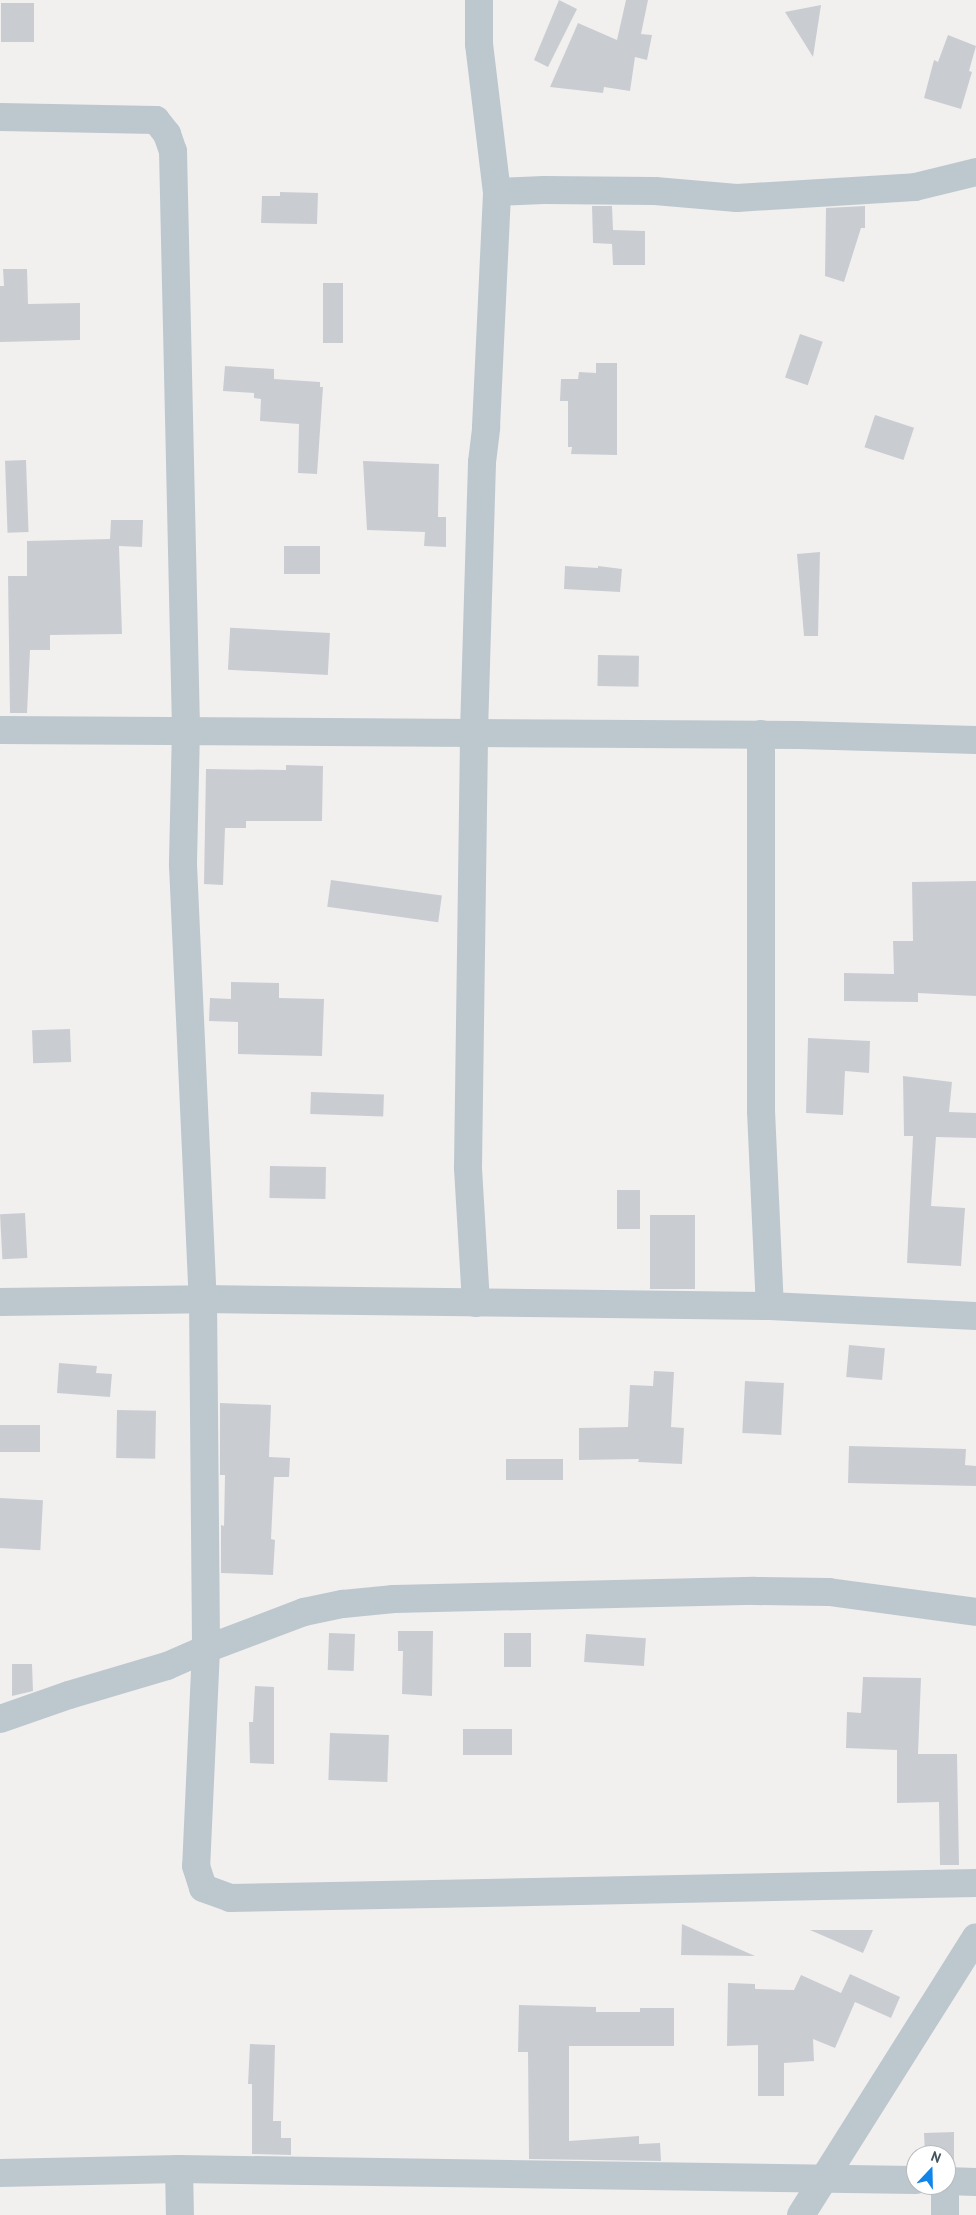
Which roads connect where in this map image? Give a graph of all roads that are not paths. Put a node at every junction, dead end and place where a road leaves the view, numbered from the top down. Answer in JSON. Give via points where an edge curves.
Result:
{"nodes":[{"id":1,"x":479,"y":0,"type":"edge"},
{"id":2,"x":0,"y":117,"type":"edge"},
{"id":3,"x":976,"y":172,"type":"edge"},
{"id":4,"x":497,"y":192,"type":"junction"},
{"id":5,"x":186,"y":729,"type":"junction"},
{"id":6,"x":0,"y":730,"type":"edge"},
{"id":7,"x":474,"y":732,"type":"junction"},
{"id":8,"x":761,"y":734,"type":"junction"},
{"id":9,"x":976,"y":740,"type":"edge"},
{"id":10,"x":203,"y":1299,"type":"junction"},
{"id":11,"x":0,"y":1302,"type":"edge"},
{"id":12,"x":476,"y":1304,"type":"junction"},
{"id":13,"x":770,"y":1306,"type":"junction"},
{"id":14,"x":976,"y":1316,"type":"edge"},
{"id":15,"x":976,"y":1612,"type":"edge"},
{"id":16,"x":206,"y":1649,"type":"junction"},
{"id":17,"x":0,"y":1719,"type":"edge"},
{"id":18,"x":976,"y":1883,"type":"edge"},
{"id":19,"x":976,"y":1937,"type":"edge"},
{"id":20,"x":179,"y":2169,"type":"junction"},
{"id":21,"x":0,"y":2173,"type":"edge"},
{"id":22,"x":826,"y":2178,"type":"junction"},
{"id":23,"x":906,"y":2180,"type":"edge"},
{"id":24,"x":956,"y":2181,"type":"edge"},
{"id":25,"x":976,"y":2182,"type":"edge"},
{"id":26,"x":945,"y":2195,"type":"edge"},
{"id":27,"x":180,"y":2215,"type":"edge"},
{"id":28,"x":801,"y":2215,"type":"edge"},
{"id":29,"x":945,"y":2215,"type":"edge"}],
"edges":[{"from":1,"to":4,"type":"street","via":[[479,44]]},
{"from":2,"to":5,"type":"street","via":[[156,120],[167,134],[173,151]]},
{"from":3,"to":4,"type":"street","via":[[915,187],[736,198],[655,191]]},
{"from":4,"to":7,"type":"street","via":[[482,462]]},
{"from":5,"to":6,"type":"street"},
{"from":5,"to":7,"type":"street"},
{"from":5,"to":10,"type":"street","via":[[183,866]]},
{"from":7,"to":8,"type":"street"},
{"from":7,"to":12,"type":"street","via":[[468,1167]]},
{"from":8,"to":9,"type":"street"},
{"from":8,"to":13,"type":"street","via":[[761,1111]]},
{"from":10,"to":11,"type":"street"},
{"from":10,"to":12,"type":"street"},
{"from":10,"to":16,"type":"street"},
{"from":12,"to":13,"type":"street"},
{"from":13,"to":14,"type":"street"},
{"from":15,"to":16,"type":"street","via":[[819,1592],[394,1599],[304,1612]]},
{"from":16,"to":17,"type":"street","via":[[168,1666]]},
{"from":16,"to":18,"type":"street","via":[[196,1866],[203,1888],[230,1898]]},
{"from":19,"to":22,"type":"street"},
{"from":20,"to":21,"type":"street"},
{"from":20,"to":22,"type":"street"},
{"from":20,"to":27,"type":"street"},
{"from":22,"to":23,"type":"street"},
{"from":22,"to":28,"type":"street"},
{"from":24,"to":25,"type":"street"},
{"from":26,"to":29,"type":"street"}]}
